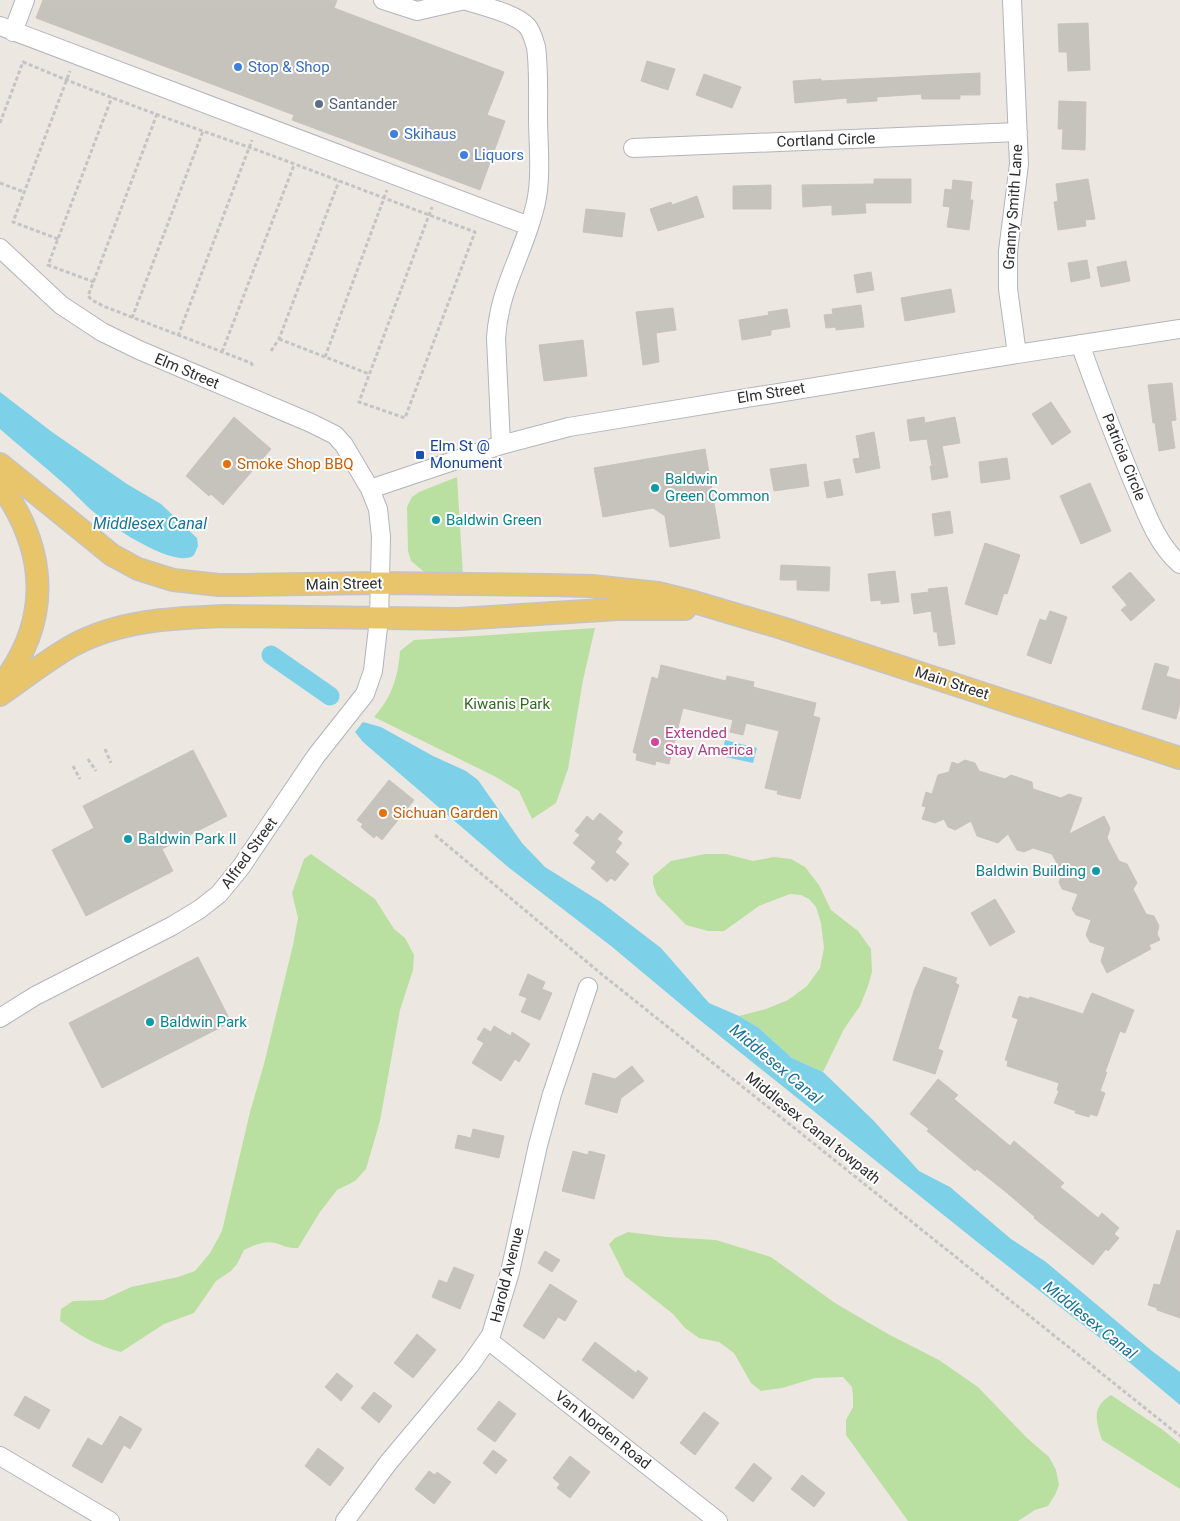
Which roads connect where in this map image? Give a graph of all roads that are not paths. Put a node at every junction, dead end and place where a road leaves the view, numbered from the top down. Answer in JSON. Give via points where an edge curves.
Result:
{"nodes":[{"id":1,"x":25,"y":0,"type":"edge"},
{"id":2,"x":383,"y":0,"type":"edge"},
{"id":3,"x":464,"y":0,"type":"edge"},
{"id":4,"x":1012,"y":0,"type":"edge"},
{"id":5,"x":7,"y":29,"type":"edge"},
{"id":6,"x":1018,"y":132,"type":"junction"},
{"id":7,"x":633,"y":148,"type":"dead end"},
{"id":8,"x":530,"y":226,"type":"junction"},
{"id":9,"x":0,"y":248,"type":"edge"},
{"id":10,"x":1180,"y":329,"type":"edge"},
{"id":11,"x":1080,"y":344,"type":"junction"},
{"id":12,"x":1017,"y":354,"type":"junction"},
{"id":13,"x":501,"y":445,"type":"junction"},
{"id":14,"x":0,"y":464,"type":"edge"},
{"id":15,"x":0,"y":484,"type":"edge"},
{"id":16,"x":370,"y":489,"type":"junction"},
{"id":17,"x":1180,"y":564,"type":"edge"},
{"id":18,"x":380,"y":583,"type":"junction"},
{"id":19,"x":723,"y":612,"type":"junction"},
{"id":20,"x":379,"y":619,"type":"junction"},
{"id":21,"x":0,"y":687,"type":"edge"},
{"id":22,"x":0,"y":694,"type":"edge"},
{"id":23,"x":1180,"y":758,"type":"edge"},
{"id":24,"x":588,"y":987,"type":"dead end"},
{"id":25,"x":0,"y":1018,"type":"edge"},
{"id":26,"x":488,"y":1340,"type":"junction"},
{"id":27,"x":0,"y":1456,"type":"edge"},
{"id":28,"x":110,"y":1521,"type":"edge"},
{"id":29,"x":345,"y":1521,"type":"edge"},
{"id":30,"x":718,"y":1521,"type":"edge"}],
"edges":[{"from":1,"to":5,"type":"street"},
{"from":2,"to":3,"type":"street","via":[[417,11]]},
{"from":3,"to":8,"type":"street","via":[[521,21],[533,38],[537,67],[539,179]]},
{"from":4,"to":6,"type":"street","name":"Granny Smith Lane"},
{"from":5,"to":8,"type":"street"},
{"from":6,"to":7,"type":"street","name":"Cortland Circle"},
{"from":6,"to":12,"type":"street","name":"Granny Smith Lane","via":[[1019,176],[1008,251],[1008,290]]},
{"from":8,"to":13,"type":"street","via":[[505,287],[497,325]]},
{"from":9,"to":16,"type":"street","name":"Elm Street","via":[[61,304],[102,332],[335,435],[352,456]]},
{"from":10,"to":11,"type":"street","name":"Elm Street"},
{"from":11,"to":12,"type":"street","name":"Elm Street"},
{"from":11,"to":17,"type":"street","name":"Patricia Circle","via":[[1143,504],[1161,542]]},
{"from":12,"to":13,"type":"street","name":"Elm Street","via":[[593,422]]},
{"from":13,"to":16,"type":"street","name":"Elm Street"},
{"from":14,"to":18,"type":"main road","name":"Main Street","via":[[106,551],[162,577],[219,585]]},
{"from":15,"to":21,"type":"main road","via":[[29,536],[36,562],[38,594],[28,640]]},
{"from":16,"to":18,"type":"street","name":"Elm Street","via":[[380,520]]},
{"from":18,"to":19,"type":"main road","name":"Main Street","via":[[550,585],[632,590],[675,597]]},
{"from":18,"to":20,"type":"street","name":"Elm Street"},
{"from":19,"to":20,"type":"main road","name":"Main Street","via":[[618,608],[458,619]]},
{"from":19,"to":23,"type":"main road","name":"Main Street","via":[[808,636]]},
{"from":20,"to":22,"type":"main road","name":"Main Street","via":[[226,616],[139,622],[70,648]]},
{"from":20,"to":25,"type":"street","name":"Alfred Street","via":[[372,671],[365,694],[316,756],[219,894],[172,926],[35,996]]},
{"from":24,"to":26,"type":"street","name":"Harold Avenue","via":[[552,1094],[508,1280]]},
{"from":26,"to":29,"type":"street","name":"Harold Avenue"},
{"from":26,"to":30,"type":"street","name":"Van Norden Road"},
{"from":27,"to":28,"type":"street"}]}
